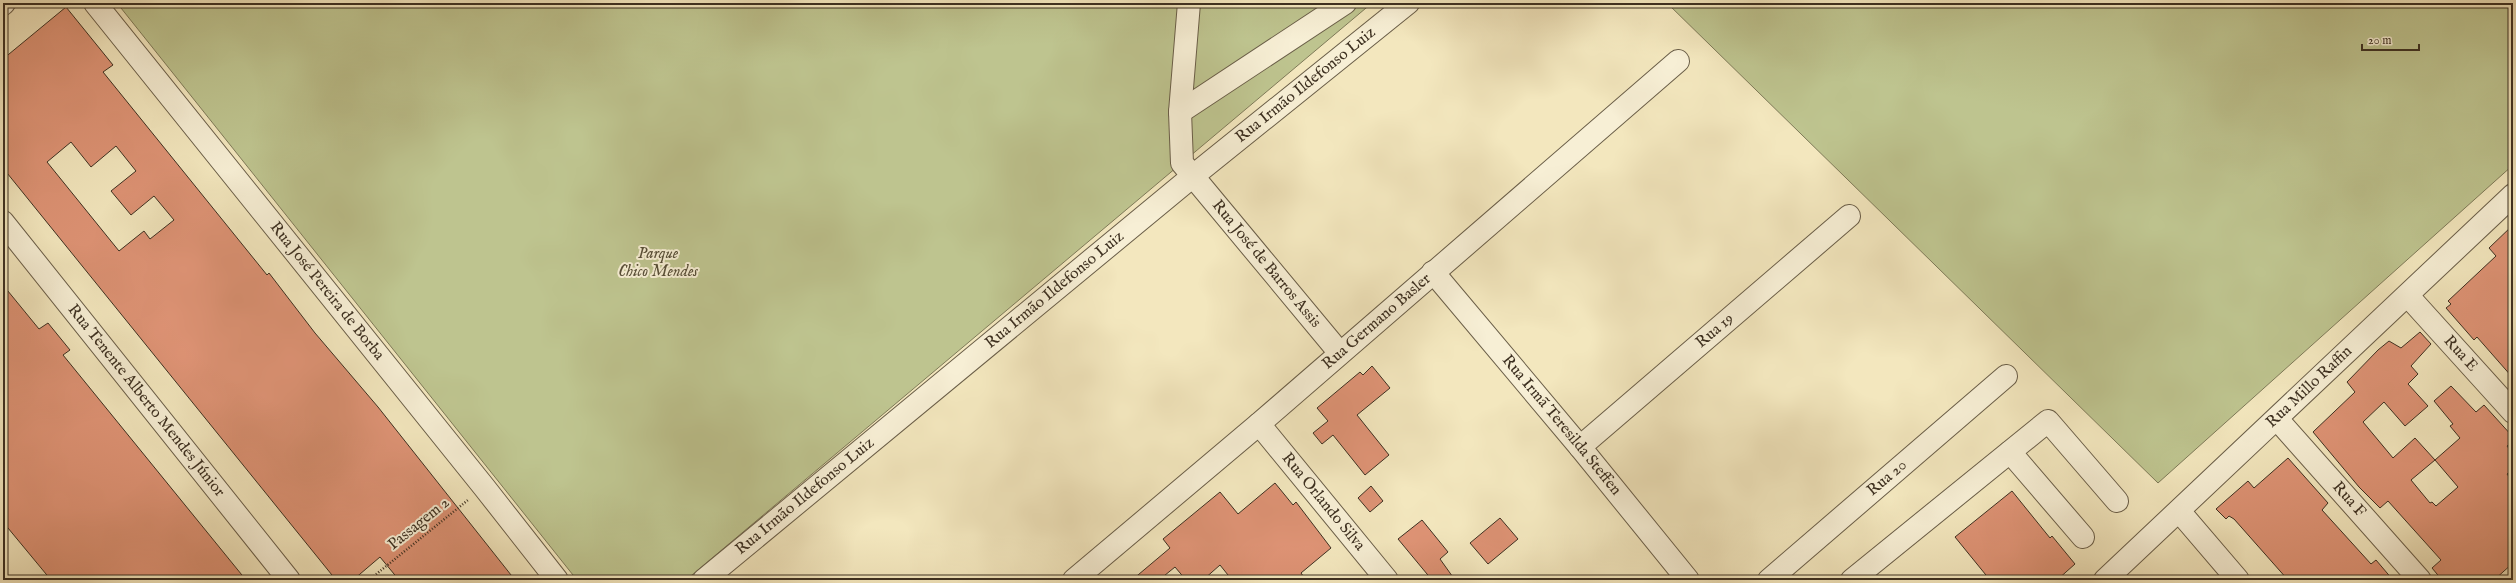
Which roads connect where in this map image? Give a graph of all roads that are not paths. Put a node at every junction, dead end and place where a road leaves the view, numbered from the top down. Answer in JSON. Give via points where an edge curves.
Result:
{"nodes":[{"id":1,"x":95,"y":3,"type":"edge"},
{"id":2,"x":1189,"y":3,"type":"edge"},
{"id":3,"x":1345,"y":3,"type":"edge"},
{"id":4,"x":1408,"y":3,"type":"edge"},
{"id":5,"x":1678,"y":61,"type":"dead end"},
{"id":6,"x":1180,"y":112,"type":"junction"},
{"id":7,"x":1193,"y":176,"type":"junction"},
{"id":8,"x":2513,"y":195,"type":"edge"},
{"id":9,"x":1849,"y":216,"type":"dead end"},
{"id":10,"x":3,"y":222,"type":"edge"},
{"id":11,"x":1433,"y":272,"type":"junction"},
{"id":12,"x":2408,"y":296,"type":"junction"},
{"id":13,"x":1339,"y":352,"type":"junction"},
{"id":14,"x":2006,"y":376,"type":"dead end"},
{"id":15,"x":2511,"y":405,"type":"edge"},
{"id":16,"x":2277,"y":419,"type":"junction"},
{"id":17,"x":1259,"y":424,"type":"junction"},
{"id":18,"x":1580,"y":447,"type":"junction"},
{"id":19,"x":2010,"y":452,"type":"junction"},
{"id":20,"x":2117,"y":501,"type":"dead end"},
{"id":21,"x":2180,"y":511,"type":"junction"},
{"id":22,"x":2083,"y":537,"type":"dead end"},
{"id":23,"x":1087,"y":576,"type":"edge"},
{"id":24,"x":289,"y":580,"type":"edge"},
{"id":25,"x":557,"y":580,"type":"edge"},
{"id":26,"x":704,"y":580,"type":"edge"},
{"id":27,"x":1387,"y":580,"type":"edge"},
{"id":28,"x":1688,"y":580,"type":"edge"},
{"id":29,"x":1769,"y":580,"type":"edge"},
{"id":30,"x":1852,"y":580,"type":"edge"},
{"id":31,"x":2105,"y":580,"type":"edge"},
{"id":32,"x":2238,"y":580,"type":"edge"},
{"id":33,"x":2420,"y":580,"type":"edge"}],
"edges":[{"from":1,"to":25,"type":"street","name":"Rua José Pereira de Borba"},
{"from":2,"to":6,"type":"street","name":"Rua José de Barros Assis"},
{"from":3,"to":6,"type":"street"},
{"from":4,"to":7,"type":"street","name":"Rua Irmão Ildefonso Luiz"},
{"from":5,"to":11,"type":"street","name":"Rua Germano Basler"},
{"from":6,"to":7,"type":"street","name":"Rua José de Barros Assis","via":[[1182,163]]},
{"from":7,"to":13,"type":"street","name":"Rua José de Barros Assis"},
{"from":7,"to":26,"type":"street","name":"Rua Irmão Ildefonso Luiz"},
{"from":8,"to":12,"type":"street","name":"Rua Millo Raffin"},
{"from":9,"to":18,"type":"street","name":"Rua 19"},
{"from":10,"to":24,"type":"street","name":"Rua Tenente Alberto Mendes Júnior"},
{"from":11,"to":13,"type":"street","name":"Rua Germano Basler"},
{"from":11,"to":18,"type":"street","name":"Rua Irmã Teresilda Steffen"},
{"from":12,"to":15,"type":"street","name":"Rua E"},
{"from":12,"to":16,"type":"street","name":"Rua Millo Raffin"},
{"from":13,"to":17,"type":"street","name":"Rua Germano Basler"},
{"from":14,"to":29,"type":"street","name":"Rua 20"},
{"from":16,"to":21,"type":"street","name":"Rua Millo Raffin"},
{"from":16,"to":33,"type":"street","name":"Rua F"},
{"from":17,"to":23,"type":"street","name":"Rua Germano Basler"},
{"from":17,"to":27,"type":"street","name":"Rua Orlando Silva"},
{"from":18,"to":28,"type":"street","name":"Rua Irmã Teresilda Steffen"},
{"from":19,"to":20,"type":"street","via":[[2048,421]]},
{"from":19,"to":22,"type":"street"},
{"from":19,"to":30,"type":"street"},
{"from":21,"to":31,"type":"street","name":"Rua Millo Raffin"},
{"from":21,"to":32,"type":"street"}]}
